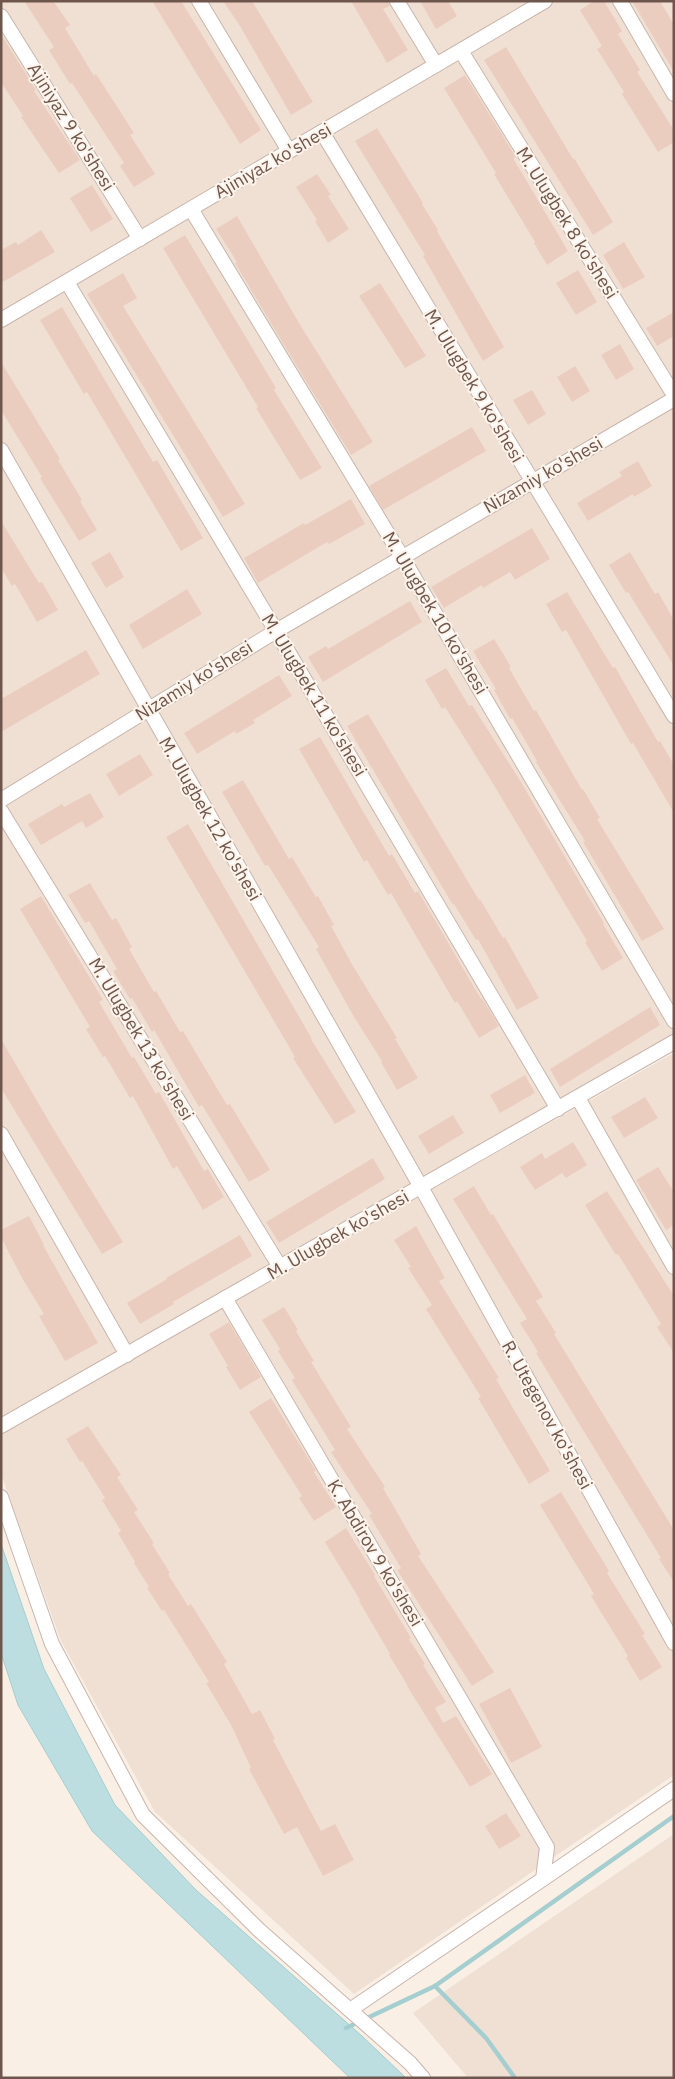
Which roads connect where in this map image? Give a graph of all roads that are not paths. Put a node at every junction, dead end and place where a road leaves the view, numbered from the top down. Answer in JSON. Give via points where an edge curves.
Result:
{"nodes":[{"id":1,"x":198,"y":1,"type":"edge"},
{"id":2,"x":397,"y":1,"type":"edge"},
{"id":3,"x":545,"y":1,"type":"edge"},
{"id":4,"x":620,"y":1,"type":"edge"},
{"id":5,"x":1,"y":16,"type":"edge"},
{"id":6,"x":461,"y":51,"type":"junction"},
{"id":7,"x":436,"y":65,"type":"junction"},
{"id":8,"x":674,"y":94,"type":"edge"},
{"id":9,"x":322,"y":132,"type":"junction"},
{"id":10,"x":289,"y":151,"type":"junction"},
{"id":11,"x":191,"y":209,"type":"junction"},
{"id":12,"x":140,"y":239,"type":"junction"},
{"id":13,"x":67,"y":282,"type":"junction"},
{"id":14,"x":1,"y":320,"type":"edge"},
{"id":15,"x":674,"y":394,"type":"edge"},
{"id":16,"x":674,"y":399,"type":"edge"},
{"id":17,"x":1,"y":450,"type":"edge"},
{"id":18,"x":531,"y":482,"type":"junction"},
{"id":19,"x":402,"y":557,"type":"junction"},
{"id":20,"x":276,"y":631,"type":"junction"},
{"id":21,"x":148,"y":710,"type":"junction"},
{"id":22,"x":674,"y":716,"type":"edge"},
{"id":23,"x":1,"y":800,"type":"edge"},
{"id":24,"x":1,"y":811,"type":"edge"},
{"id":25,"x":674,"y":1021,"type":"edge"},
{"id":26,"x":674,"y":1042,"type":"edge"},
{"id":27,"x":578,"y":1098,"type":"junction"},
{"id":28,"x":558,"y":1108,"type":"junction"},
{"id":29,"x":1,"y":1134,"type":"edge"},
{"id":30,"x":421,"y":1187,"type":"junction"},
{"id":31,"x":280,"y":1267,"type":"junction"},
{"id":32,"x":674,"y":1267,"type":"edge"},
{"id":33,"x":225,"y":1298,"type":"junction"},
{"id":34,"x":127,"y":1355,"type":"junction"},
{"id":35,"x":1,"y":1426,"type":"edge"},
{"id":36,"x":1,"y":1496,"type":"edge"},
{"id":37,"x":674,"y":1643,"type":"edge"},
{"id":38,"x":674,"y":1789,"type":"edge"},
{"id":39,"x":542,"y":1879,"type":"junction"},
{"id":40,"x":350,"y":2010,"type":"junction"},
{"id":41,"x":424,"y":2078,"type":"edge"}],
"edges":[{"from":1,"to":10,"type":"street"},
{"from":2,"to":7,"type":"street"},
{"from":3,"to":6,"type":"street","name":"Ajiniyaz ko'shesi"},
{"from":4,"to":8,"type":"street"},
{"from":5,"to":12,"type":"street","name":"Ajiniyaz 9 ko'shesi"},
{"from":6,"to":7,"type":"street","name":"Ajiniyaz ko'shesi"},
{"from":6,"to":15,"type":"street","name":"M. Ulugbek 8 ko'shesi"},
{"from":7,"to":9,"type":"street","name":"Ajiniyaz ko'shesi"},
{"from":9,"to":10,"type":"street","name":"Ajiniyaz ko'shesi"},
{"from":9,"to":18,"type":"street","name":"M. Ulugbek 9 ko'shesi"},
{"from":10,"to":11,"type":"street","name":"Ajiniyaz ko'shesi"},
{"from":11,"to":12,"type":"street","name":"Ajiniyaz ko'shesi"},
{"from":11,"to":19,"type":"street","name":"M. Ulugbek 10 ko'shesi"},
{"from":12,"to":13,"type":"street","name":"Ajiniyaz ko'shesi"},
{"from":13,"to":14,"type":"street","name":"Ajiniyaz ko'shesi"},
{"from":13,"to":20,"type":"street","name":"M. Ulugbek 11 ko'shesi"},
{"from":16,"to":18,"type":"street","name":"Nizamiy ko'shesi"},
{"from":17,"to":21,"type":"street","name":"M. Ulugbek 12 ko'shesi"},
{"from":18,"to":19,"type":"street","name":"Nizamiy ko'shesi"},
{"from":18,"to":22,"type":"street","name":"M. Ulugbek 9 ko'shesi"},
{"from":19,"to":20,"type":"street","name":"Nizamiy ko'shesi"},
{"from":19,"to":25,"type":"street","name":"M. Ulugbek 10 ko'shesi"},
{"from":20,"to":21,"type":"street","name":"Nizamiy ko'shesi"},
{"from":20,"to":28,"type":"street","name":"M. Ulugbek 11 ko'shesi"},
{"from":21,"to":23,"type":"street","name":"Nizamiy ko'shesi"},
{"from":21,"to":30,"type":"street","name":"M. Ulugbek 12 ko'shesi"},
{"from":24,"to":31,"type":"street","name":"M. Ulugbek 13 ko'shesi"},
{"from":26,"to":27,"type":"street","name":"M. Ulugbek ko'shesi"},
{"from":27,"to":28,"type":"street","name":"M. Ulugbek ko'shesi"},
{"from":27,"to":32,"type":"street"},
{"from":28,"to":30,"type":"street","name":"M. Ulugbek ko'shesi"},
{"from":29,"to":34,"type":"street"},
{"from":30,"to":31,"type":"street","name":"M. Ulugbek ko'shesi"},
{"from":30,"to":37,"type":"street","name":"R. Utegenov ko'shesi"},
{"from":31,"to":33,"type":"street","name":"M. Ulugbek ko'shesi"},
{"from":33,"to":34,"type":"street","name":"M. Ulugbek ko'shesi"},
{"from":33,"to":39,"type":"street","name":"K. Abdirov 9 ko'shesi","via":[[526,1808],[547,1847]]},
{"from":34,"to":35,"type":"street","name":"M. Ulugbek ko'shesi"},
{"from":36,"to":40,"type":"street","via":[[52,1644],[143,1816],[259,1930]]},
{"from":38,"to":39,"type":"street"},
{"from":39,"to":40,"type":"street"},
{"from":40,"to":41,"type":"street"}]}
